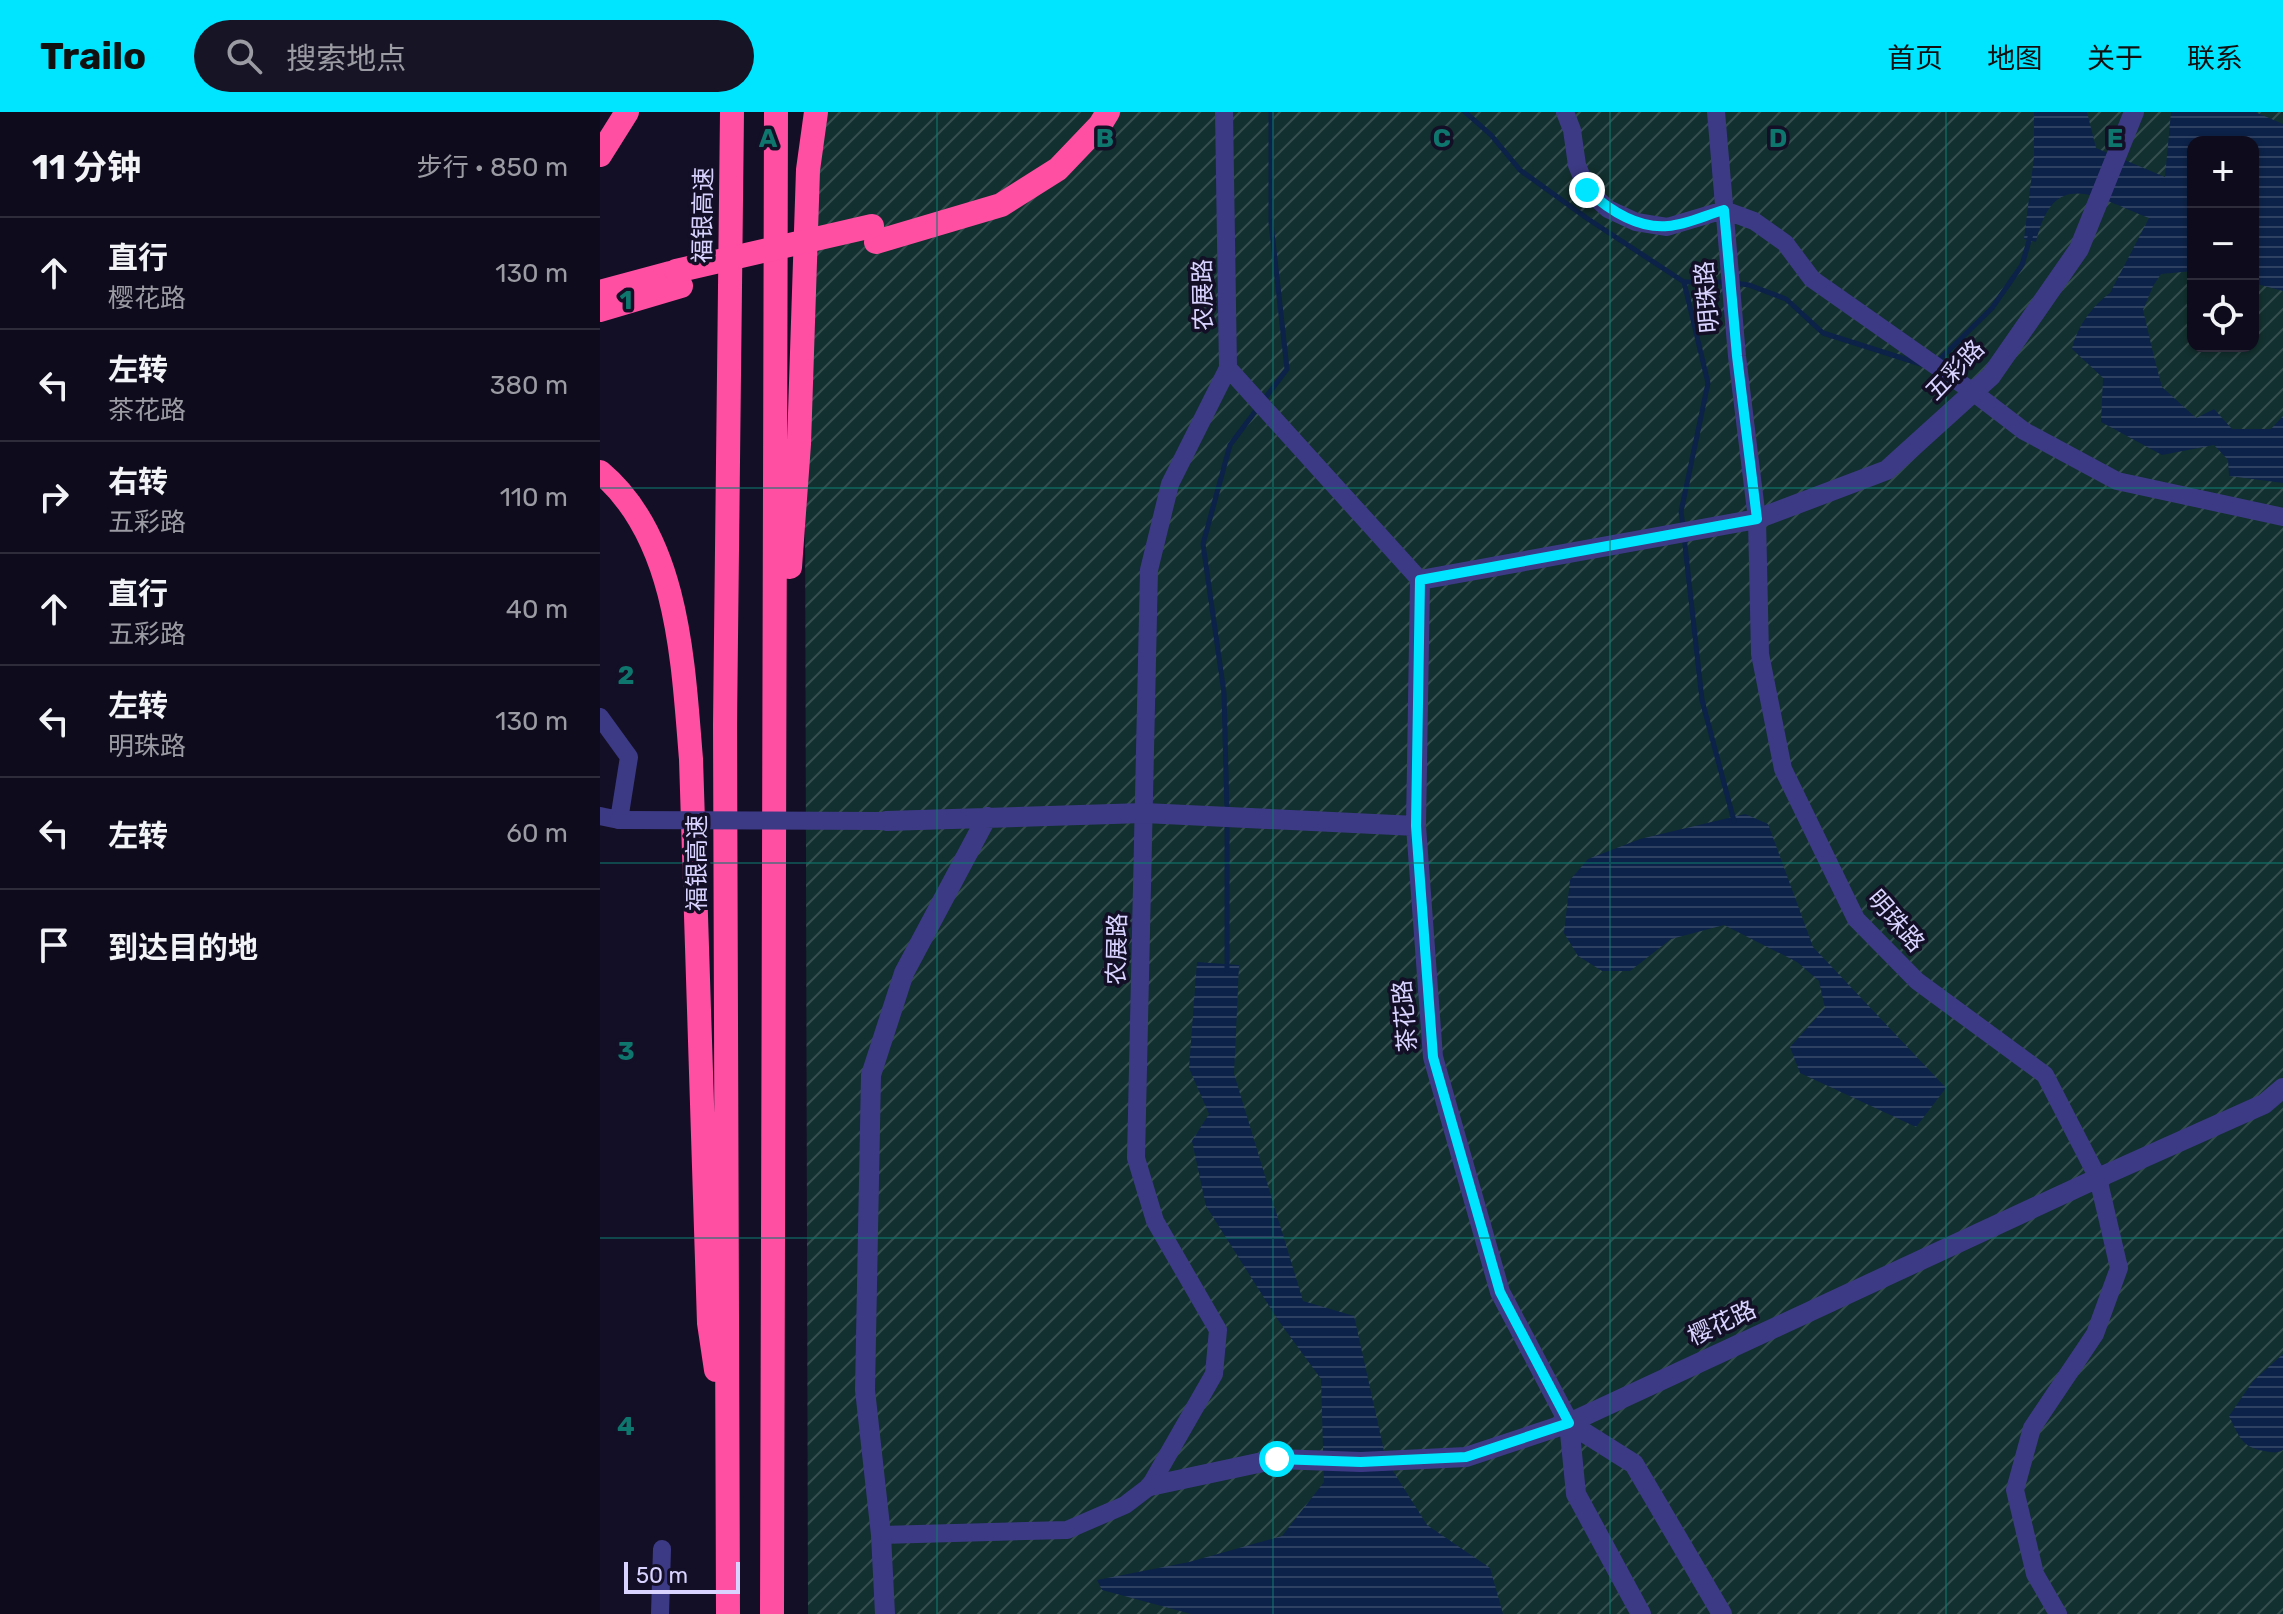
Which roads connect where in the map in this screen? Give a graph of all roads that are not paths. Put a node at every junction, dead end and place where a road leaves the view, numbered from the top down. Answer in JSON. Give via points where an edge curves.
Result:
{"nodes":[{"id":1,"x":627,"y":112,"type":"edge"},
{"id":2,"x":732,"y":112,"type":"edge"},
{"id":3,"x":776,"y":112,"type":"edge"},
{"id":4,"x":816,"y":112,"type":"edge"},
{"id":5,"x":1089,"y":112,"type":"edge"},
{"id":6,"x":1108,"y":112,"type":"edge"},
{"id":7,"x":1224,"y":112,"type":"edge"},
{"id":8,"x":1565,"y":112,"type":"edge"},
{"id":9,"x":1716,"y":112,"type":"edge"},
{"id":10,"x":2134,"y":112,"type":"edge"},
{"id":11,"x":600,"y":155,"type":"edge"},
{"id":12,"x":1724,"y":210,"type":"junction"},
{"id":13,"x":874,"y":234,"type":"junction"},
{"id":14,"x":678,"y":278,"type":"junction"},
{"id":15,"x":600,"y":292,"type":"edge"},
{"id":16,"x":600,"y":310,"type":"edge"},
{"id":17,"x":1228,"y":368,"type":"junction"},
{"id":18,"x":1973,"y":392,"type":"junction"},
{"id":19,"x":600,"y":472,"type":"edge"},
{"id":20,"x":2283,"y":517,"type":"edge"},
{"id":21,"x":1757,"y":519,"type":"junction"},
{"id":22,"x":1420,"y":580,"type":"junction"},
{"id":23,"x":600,"y":717,"type":"edge"},
{"id":24,"x":775,"y":781,"type":"junction"},
{"id":25,"x":1144,"y":813,"type":"junction"},
{"id":26,"x":987,"y":817,"type":"junction"},
{"id":27,"x":609,"y":818,"type":"edge"},
{"id":28,"x":886,"y":821,"type":"joint"},
{"id":29,"x":1416,"y":826,"type":"junction"},
{"id":30,"x":2283,"y":1088,"type":"edge"},
{"id":31,"x":2098,"y":1178,"type":"junction"},
{"id":32,"x":1569,"y":1423,"type":"junction"},
{"id":33,"x":729,"y":1452,"type":"junction"},
{"id":34,"x":1150,"y":1486,"type":"junction"},
{"id":35,"x":881,"y":1535,"type":"junction"},
{"id":36,"x":662,"y":1549,"type":"dead end"},
{"id":37,"x":660,"y":1614,"type":"edge"},
{"id":38,"x":728,"y":1614,"type":"edge"},
{"id":39,"x":772,"y":1614,"type":"edge"},
{"id":40,"x":885,"y":1614,"type":"edge"},
{"id":41,"x":1641,"y":1614,"type":"edge"},
{"id":42,"x":1722,"y":1614,"type":"edge"},
{"id":43,"x":2058,"y":1614,"type":"edge"}],
"edges":[{"from":1,"to":11,"type":"highway"},
{"from":2,"to":33,"type":"highway","name":"福银高速","via":[[725,725]]},
{"from":3,"to":24,"type":"highway"},
{"from":4,"to":24,"type":"highway","via":[[808,170],[799,444]]},
{"from":5,"to":13,"type":"highway","via":[[1048,157],[995,190]]},
{"from":6,"to":13,"type":"highway","via":[[1058,169],[1001,205]]},
{"from":7,"to":17,"type":"street","name":"农展路"},
{"from":8,"to":12,"type":"street","via":[[1587,190],[1608,209],[1636,222],[1667,227]]},
{"from":9,"to":12,"type":"street","name":"明珠路"},
{"from":10,"to":18,"type":"street","name":"五彩路","via":[[2079,249],[1991,376]]},
{"from":12,"to":18,"type":"street","via":[[1754,221],[1785,243],[1812,279]]},
{"from":12,"to":21,"type":"street","name":"明珠路"},
{"from":13,"to":14,"type":"highway","bridge":true},
{"from":14,"to":15,"type":"highway"},
{"from":14,"to":16,"type":"highway"},
{"from":17,"to":22,"type":"street"},
{"from":17,"to":25,"type":"street","name":"农展路","via":[[1170,484],[1149,570]]},
{"from":18,"to":20,"type":"street","via":[[2024,431],[2117,481]]},
{"from":18,"to":21,"type":"street","name":"五彩路","via":[[1887,470]]},
{"from":19,"to":33,"type":"highway","via":[[635,513],[661,561],[683,666],[691,759],[709,1323]]},
{"from":21,"to":22,"type":"street","name":"五彩路"},
{"from":21,"to":31,"type":"street","name":"明珠路","via":[[1760,654],[1783,769],[1856,919],[1917,981],[2045,1075]]},
{"from":22,"to":29,"type":"street","name":"茶花路"},
{"from":23,"to":27,"type":"street","via":[[629,757]]},
{"from":24,"to":39,"type":"highway"},
{"from":25,"to":26,"type":"street"},
{"from":25,"to":29,"type":"street"},
{"from":25,"to":34,"type":"street","name":"农展路","via":[[1136,1158],[1155,1221],[1218,1330],[1214,1374]]},
{"from":26,"to":28,"type":"street"},
{"from":26,"to":35,"type":"street","via":[[904,973],[871,1075],[865,1390]]},
{"from":27,"to":28,"type":"street","bridge":true},
{"from":29,"to":32,"type":"street","name":"茶花路","via":[[1433,1057],[1500,1292]]},
{"from":30,"to":31,"type":"street","name":"樱花路","via":[[2264,1104]]},
{"from":31,"to":32,"type":"street","name":"樱花路"},
{"from":31,"to":43,"type":"street","name":"明珠路","via":[[2119,1268],[2095,1334],[2032,1428],[2015,1490],[2035,1574]]},
{"from":32,"to":34,"type":"street","name":"樱花路","via":[[1466,1457],[1277,1459]]},
{"from":32,"to":41,"type":"street","via":[[1576,1494]]},
{"from":32,"to":42,"type":"street","via":[[1634,1464]]},
{"from":33,"to":38,"type":"highway","name":"福银高速"},
{"from":34,"to":35,"type":"street","name":"农展路","via":[[1125,1505],[1067,1530]]},
{"from":35,"to":40,"type":"street"},
{"from":36,"to":37,"type":"street"}]}
